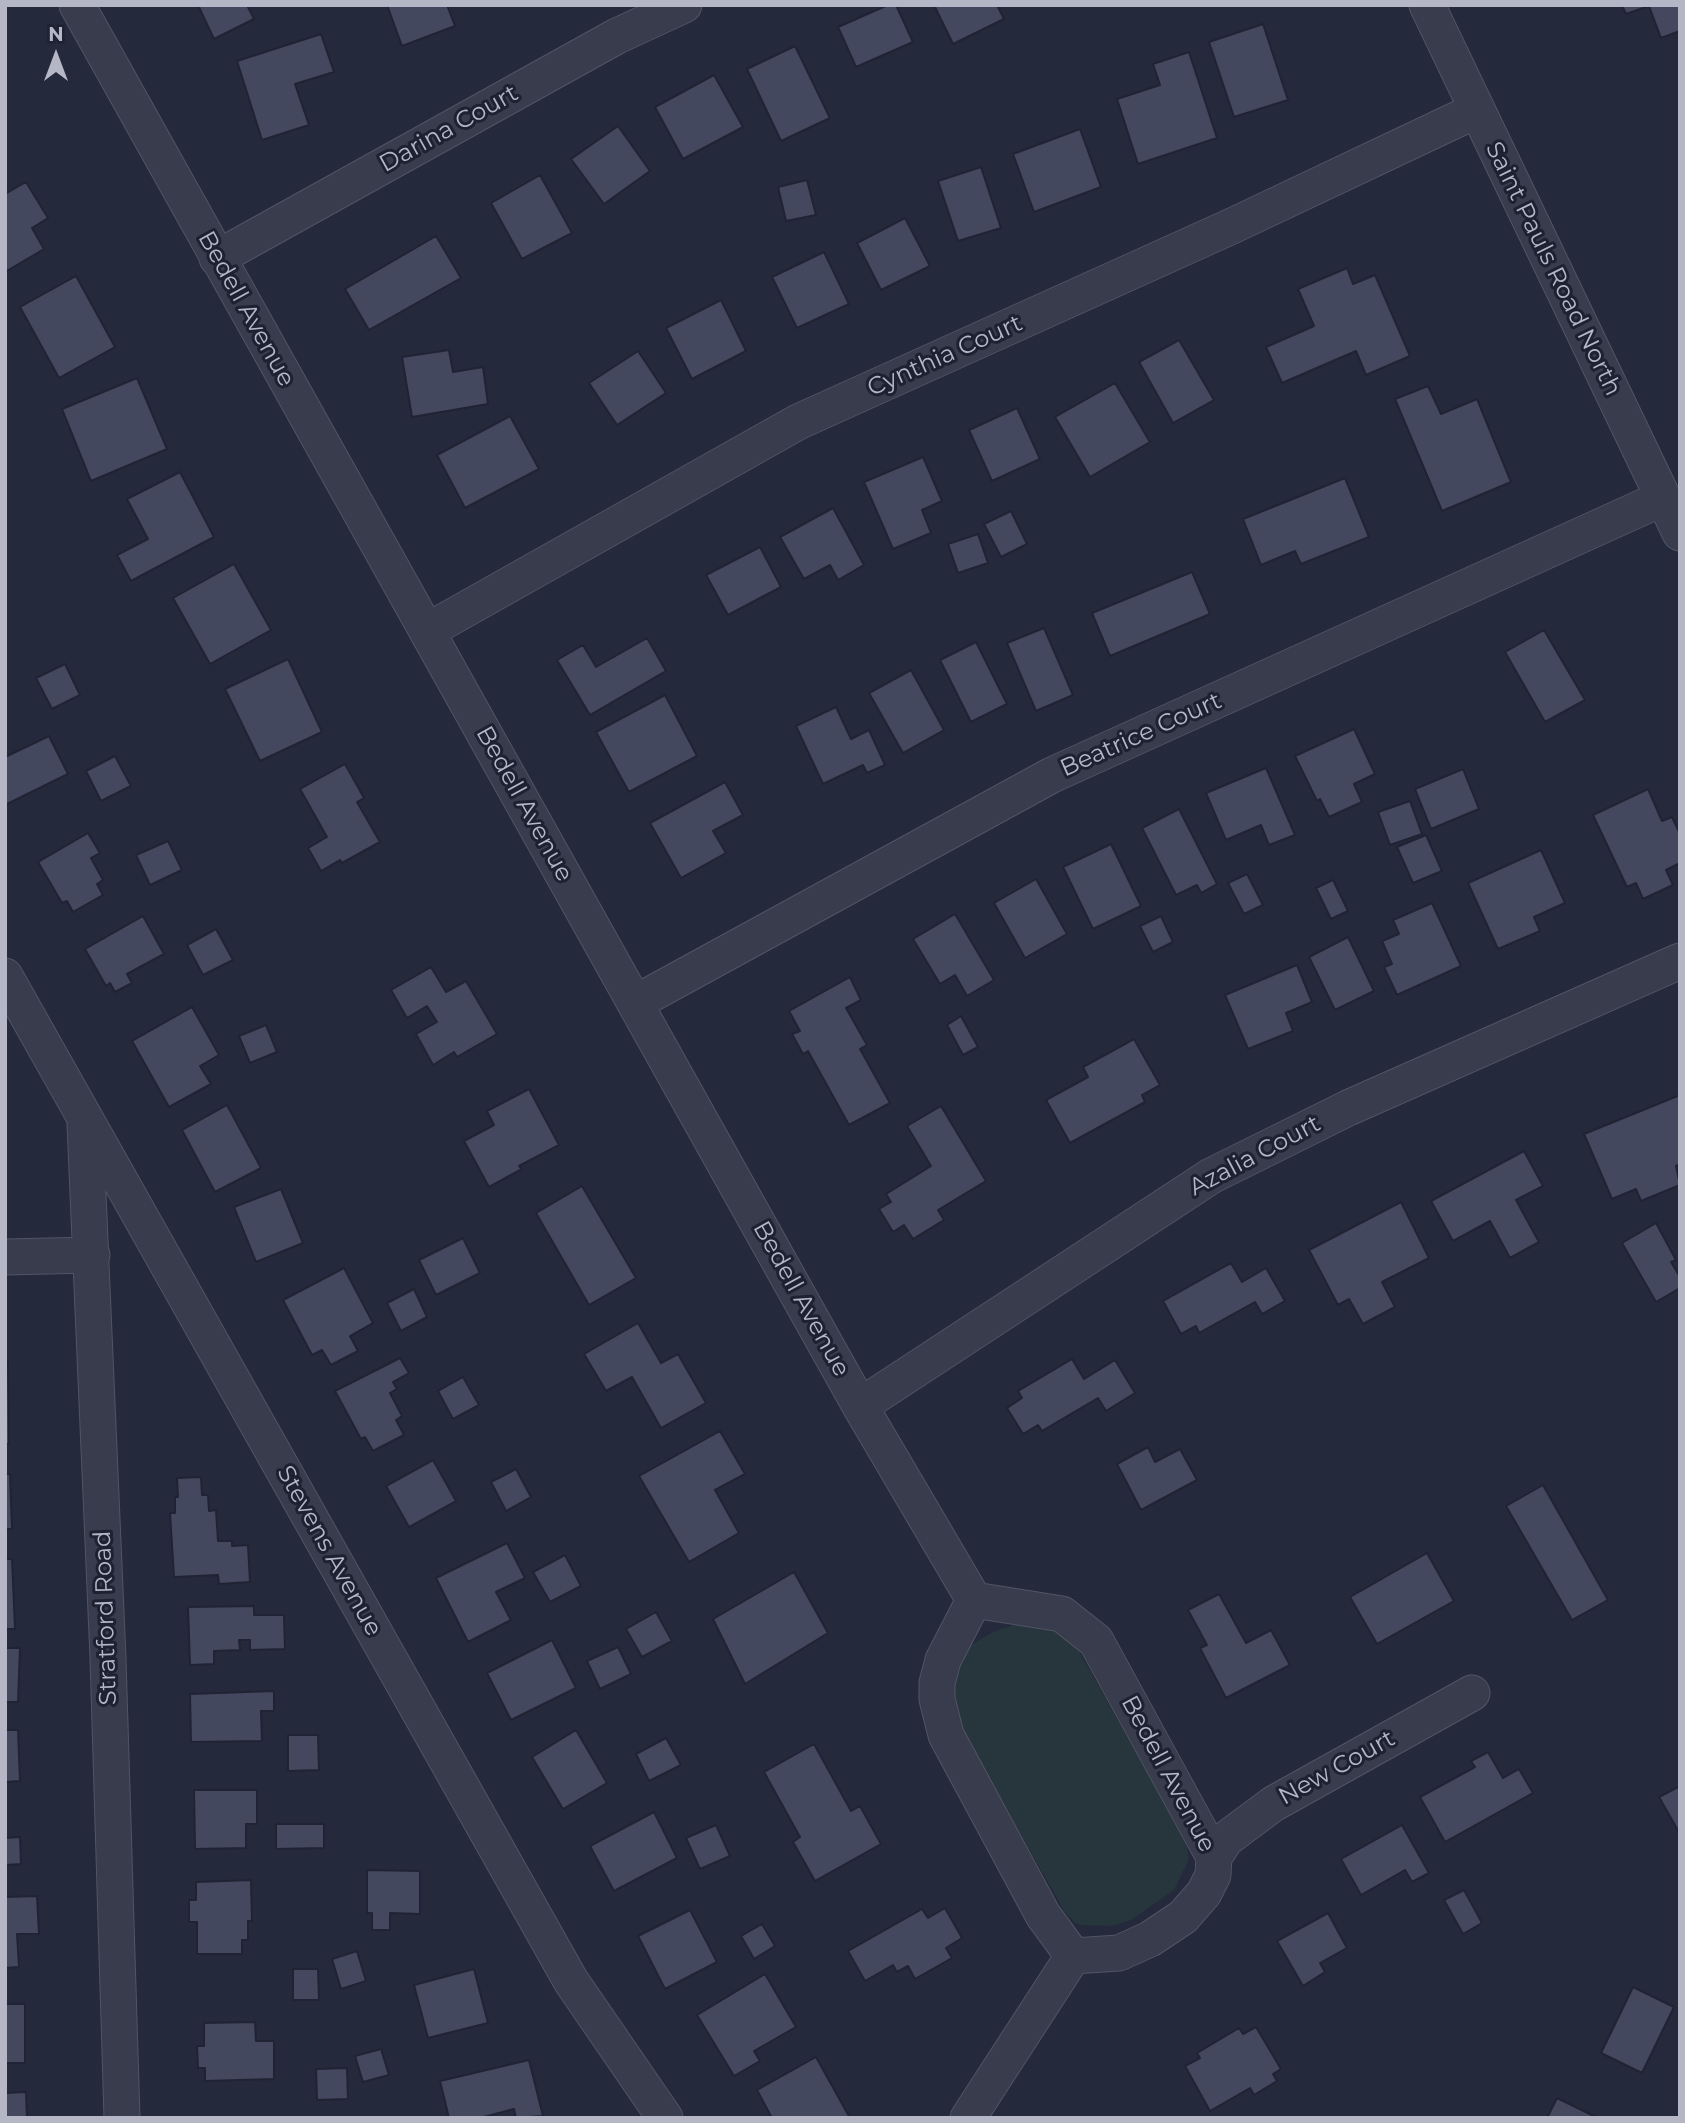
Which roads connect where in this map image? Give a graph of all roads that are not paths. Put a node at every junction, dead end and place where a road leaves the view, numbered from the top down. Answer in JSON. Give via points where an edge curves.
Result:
{"nodes":[{"id":1,"x":77,"y":5,"type":"edge"},
{"id":2,"x":684,"y":5,"type":"edge"},
{"id":3,"x":1427,"y":5,"type":"edge"},
{"id":4,"x":1477,"y":110,"type":"junction"},
{"id":5,"x":217,"y":258,"type":"junction"},
{"id":6,"x":1663,"y":498,"type":"junction"},
{"id":7,"x":1680,"y":533,"type":"edge"},
{"id":8,"x":427,"y":631,"type":"junction"},
{"id":9,"x":1680,"y":961,"type":"edge"},
{"id":10,"x":5,"y":976,"type":"edge"},
{"id":11,"x":635,"y":1003,"type":"junction"},
{"id":12,"x":85,"y":1118,"type":"junction"},
{"id":13,"x":92,"y":1255,"type":"junction"},
{"id":14,"x":5,"y":1257,"type":"edge"},
{"id":15,"x":860,"y":1406,"type":"junction"},
{"id":16,"x":974,"y":1601,"type":"junction"},
{"id":17,"x":1472,"y":1693,"type":"dead end"},
{"id":18,"x":1214,"y":1857,"type":"junction"},
{"id":19,"x":1073,"y":1956,"type":"junction"},
{"id":20,"x":122,"y":2118,"type":"edge"},
{"id":21,"x":665,"y":2118,"type":"edge"},
{"id":22,"x":968,"y":2118,"type":"edge"}],
"edges":[{"from":1,"to":5,"type":"street","name":"Bedell Avenue"},
{"from":2,"to":5,"type":"street","name":"Darina Court","via":[[617,36]]},
{"from":3,"to":4,"type":"street","name":"Saint Pauls Road North"},
{"from":4,"to":6,"type":"street","name":"Saint Pauls Road North"},
{"from":4,"to":8,"type":"street","name":"Cynthia Court","via":[[797,422]]},
{"from":5,"to":8,"type":"street","name":"Bedell Avenue"},
{"from":6,"to":7,"type":"street","name":"Saint Pauls Road North"},
{"from":6,"to":11,"type":"street","name":"Beatrice Court","via":[[1052,775]]},
{"from":8,"to":11,"type":"street","name":"Bedell Avenue"},
{"from":9,"to":15,"type":"street","name":"Azalia Court","via":[[1348,1108],[1211,1176]]},
{"from":10,"to":12,"type":"street","name":"Stevens Avenue"},
{"from":11,"to":15,"type":"street","name":"Bedell Avenue"},
{"from":12,"to":13,"type":"street","name":"Stratford Road"},
{"from":12,"to":21,"type":"street","name":"Stevens Avenue","via":[[571,1980]]},
{"from":13,"to":14,"type":"street"},
{"from":13,"to":20,"type":"street","name":"Stratford Road"},
{"from":15,"to":16,"type":"street","name":"Bedell Avenue"},
{"from":16,"to":18,"type":"street","name":"Bedell Avenue","via":[[1062,1614],[1096,1641]]},
{"from":16,"to":19,"type":"street","via":[[943,1660],[937,1683],[946,1735],[1043,1915]]},
{"from":17,"to":18,"type":"street","name":"New Court","via":[[1263,1810],[1226,1839]]},
{"from":18,"to":19,"type":"street","name":"Bedell Avenue","via":[[1207,1887],[1183,1917],[1150,1940],[1119,1953]]},
{"from":19,"to":22,"type":"street"}]}
